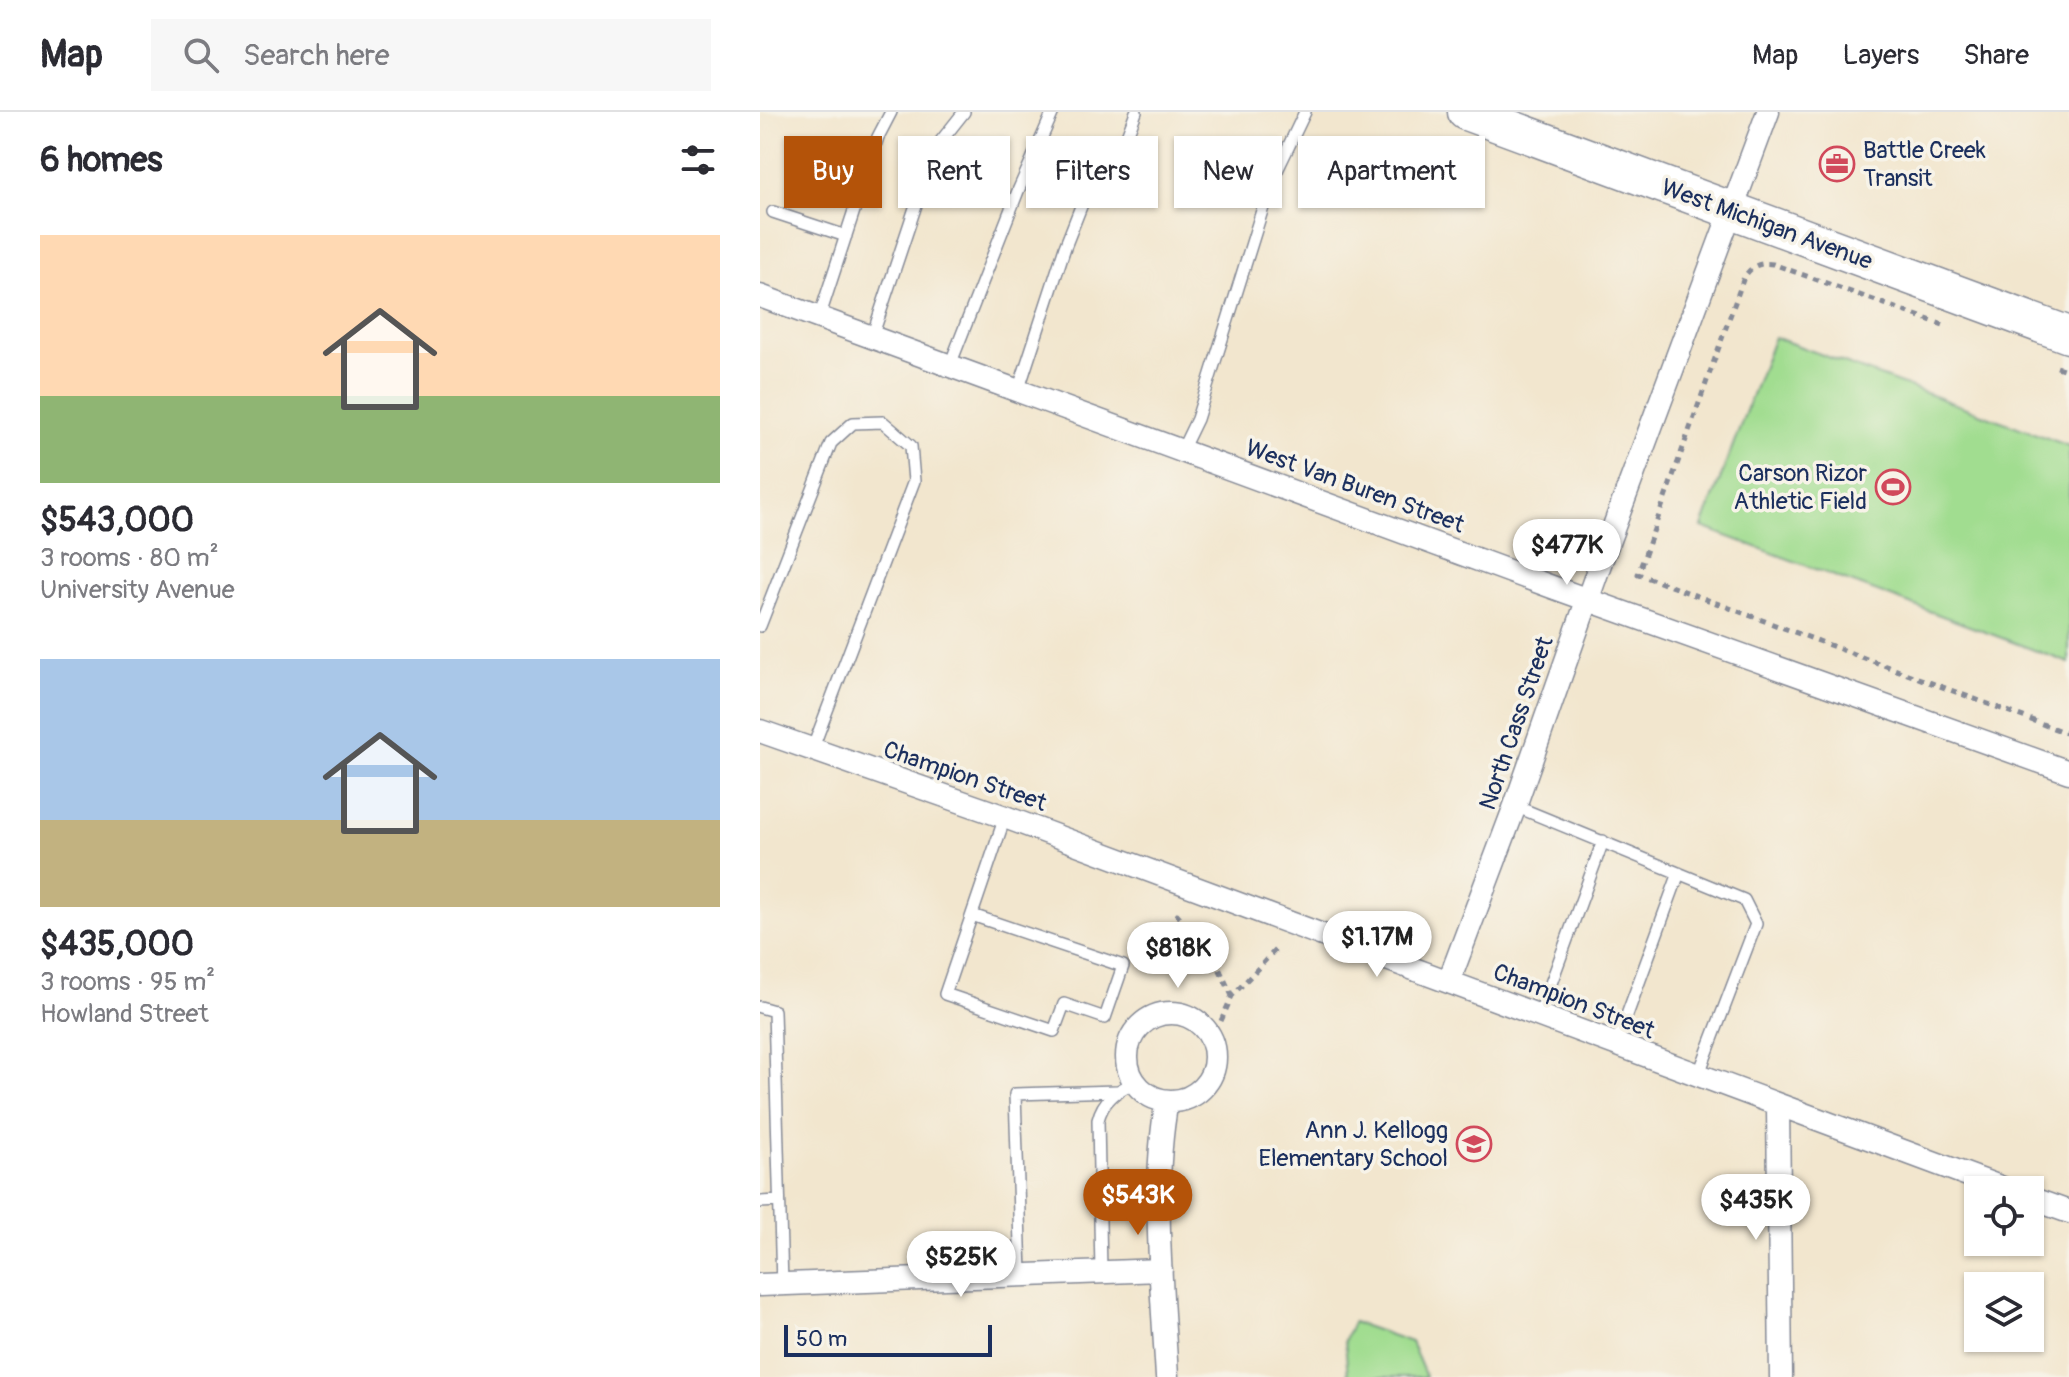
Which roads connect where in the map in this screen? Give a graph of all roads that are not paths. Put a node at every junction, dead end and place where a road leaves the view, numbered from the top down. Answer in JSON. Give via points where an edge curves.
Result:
{"nodes":[{"id":1,"x":891,"y":112,"type":"edge"},
{"id":2,"x":964,"y":112,"type":"edge"},
{"id":3,"x":1053,"y":112,"type":"edge"},
{"id":4,"x":1136,"y":112,"type":"edge"},
{"id":5,"x":1305,"y":112,"type":"edge"},
{"id":6,"x":1466,"y":112,"type":"edge"},
{"id":7,"x":1768,"y":112,"type":"edge"},
{"id":8,"x":773,"y":212,"type":"dead end"},
{"id":9,"x":1731,"y":212,"type":"junction"},
{"id":10,"x":846,"y":236,"type":"junction"},
{"id":11,"x":760,"y":296,"type":"edge"},
{"id":12,"x":818,"y":319,"type":"junction"},
{"id":13,"x":872,"y":337,"type":"junction"},
{"id":14,"x":2062,"y":350,"type":"edge"},
{"id":15,"x":950,"y":365,"type":"junction"},
{"id":16,"x":1018,"y":391,"type":"junction"},
{"id":17,"x":1182,"y":450,"type":"junction"},
{"id":18,"x":1587,"y":599,"type":"junction"},
{"id":19,"x":760,"y":626,"type":"edge"},
{"id":20,"x":760,"y":731,"type":"edge"},
{"id":21,"x":812,"y":750,"type":"junction"},
{"id":22,"x":2069,"y":772,"type":"edge"},
{"id":23,"x":1515,"y":806,"type":"junction"},
{"id":24,"x":1005,"y":817,"type":"junction"},
{"id":25,"x":1603,"y":841,"type":"junction"},
{"id":26,"x":1679,"y":873,"type":"junction"},
{"id":27,"x":972,"y":915,"type":"junction"},
{"id":28,"x":1449,"y":981,"type":"junction"},
{"id":29,"x":760,"y":1007,"type":"edge"},
{"id":30,"x":1539,"y":1016,"type":"junction"},
{"id":31,"x":1616,"y":1045,"type":"junction"},
{"id":32,"x":1698,"y":1076,"type":"junction"},
{"id":33,"x":1126,"y":1087,"type":"junction"},
{"id":34,"x":1167,"y":1101,"type":"junction"},
{"id":35,"x":1778,"y":1106,"type":"junction"},
{"id":36,"x":1970,"y":1176,"type":"edge"},
{"id":37,"x":779,"y":1201,"type":"junction"},
{"id":38,"x":760,"y":1202,"type":"edge"},
{"id":39,"x":2044,"y":1203,"type":"edge"},
{"id":40,"x":2069,"y":1212,"type":"edge"},
{"id":41,"x":1161,"y":1270,"type":"junction"},
{"id":42,"x":1101,"y":1272,"type":"junction"},
{"id":43,"x":1021,"y":1274,"type":"junction"},
{"id":44,"x":771,"y":1284,"type":"edge"},
{"id":45,"x":1167,"y":1377,"type":"edge"},
{"id":46,"x":1781,"y":1377,"type":"edge"}],
"edges":[{"from":1,"to":10,"type":"lane"},
{"from":2,"to":13,"type":"lane","via":[[941,141]]},
{"from":3,"to":15,"type":"lane"},
{"from":4,"to":16,"type":"lane","via":[[1122,149],[1093,176]]},
{"from":5,"to":17,"type":"lane","via":[[1270,185],[1197,419]]},
{"from":6,"to":9,"type":"highway","name":"West Michigan Avenue"},
{"from":7,"to":9,"type":"street","name":"North Cass Street"},
{"from":8,"to":10,"type":"lane"},
{"from":9,"to":14,"type":"highway","name":"West Michigan Avenue"},
{"from":9,"to":18,"type":"street","name":"North Cass Street"},
{"from":10,"to":12,"type":"lane"},
{"from":11,"to":12,"type":"street","name":"West Van Buren Street"},
{"from":12,"to":13,"type":"street","name":"West Van Buren Street"},
{"from":13,"to":15,"type":"street","name":"West Van Buren Street"},
{"from":15,"to":16,"type":"street","name":"West Van Buren Street"},
{"from":16,"to":17,"type":"street","name":"West Van Buren Street"},
{"from":17,"to":18,"type":"street","name":"West Van Buren Street"},
{"from":18,"to":22,"type":"street","name":"West Van Buren Street"},
{"from":18,"to":23,"type":"street","name":"North Cass Street"},
{"from":19,"to":21,"type":"lane","via":[[831,443],[853,423],[883,422],[911,446],[914,481]]},
{"from":20,"to":21,"type":"street","name":"Champion Street"},
{"from":21,"to":24,"type":"street","name":"Champion Street"},
{"from":23,"to":25,"type":"lane"},
{"from":23,"to":28,"type":"street","name":"North Cass Street"},
{"from":24,"to":27,"type":"lane"},
{"from":24,"to":28,"type":"street","name":"Champion Street"},
{"from":25,"to":26,"type":"lane"},
{"from":25,"to":30,"type":"lane"},
{"from":26,"to":31,"type":"lane"},
{"from":26,"to":32,"type":"lane","via":[[1744,900],[1756,924]]},
{"from":27,"to":27,"type":"lane","via":[[945,994],[1054,1031],[1064,1004],[1105,1018],[1123,966]]},
{"from":28,"to":30,"type":"street","name":"Champion Street"},
{"from":29,"to":37,"type":"lane","via":[[774,1011]]},
{"from":30,"to":31,"type":"street","name":"Champion Street"},
{"from":31,"to":32,"type":"street","name":"Champion Street"},
{"from":32,"to":35,"type":"street","name":"Champion Street"},
{"from":33,"to":34,"type":"street"},
{"from":33,"to":34,"type":"street","via":[[1126,1055],[1137,1028],[1162,1013],[1192,1017],[1212,1039],[1215,1068],[1199,1093]]},
{"from":33,"to":42,"type":"lane","via":[[1100,1110],[1098,1120]]},
{"from":33,"to":43,"type":"lane","via":[[1015,1094]]},
{"from":34,"to":41,"type":"street","via":[[1160,1136]]},
{"from":35,"to":36,"type":"street","name":"Champion Street"},
{"from":35,"to":46,"type":"street"},
{"from":37,"to":38,"type":"lane"},
{"from":37,"to":44,"type":"lane"},
{"from":39,"to":40,"type":"street"},
{"from":41,"to":42,"type":"street"},
{"from":41,"to":45,"type":"street"},
{"from":42,"to":43,"type":"street"},
{"from":43,"to":44,"type":"street"}]}
